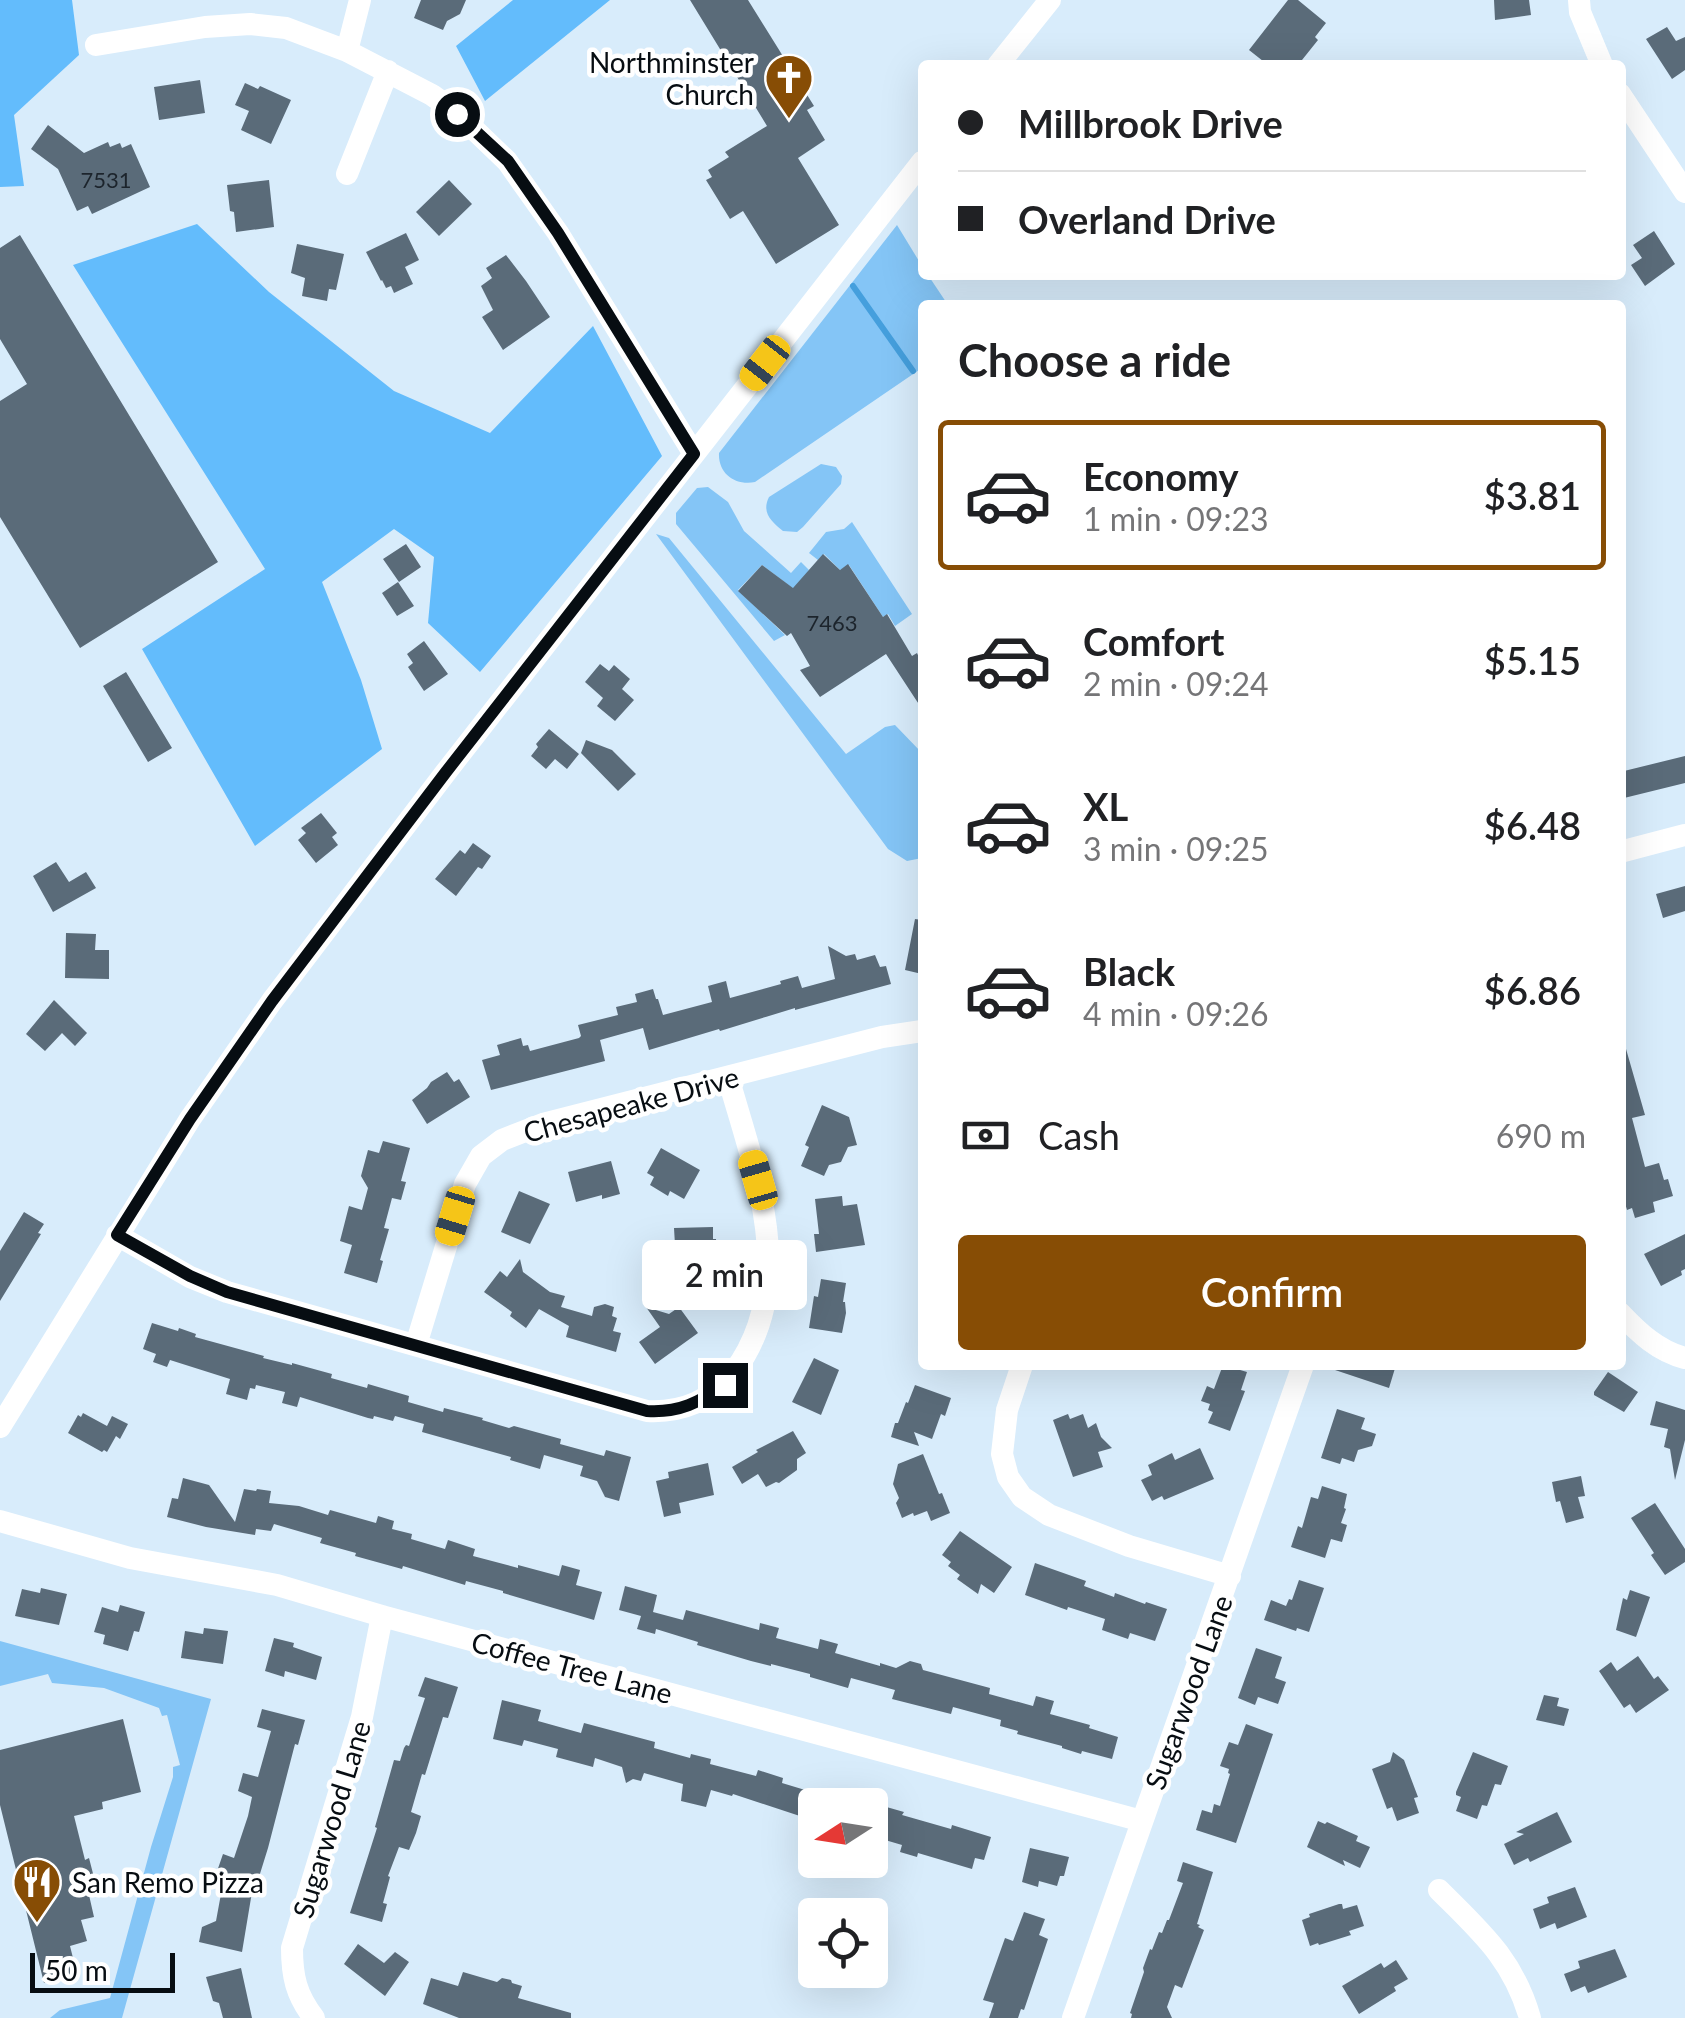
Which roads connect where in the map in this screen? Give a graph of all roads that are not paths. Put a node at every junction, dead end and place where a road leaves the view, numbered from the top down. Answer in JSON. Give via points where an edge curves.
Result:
{"nodes":[{"id":1,"x":360,"y":0,"type":"edge"},
{"id":2,"x":1050,"y":0,"type":"edge"},
{"id":3,"x":1579,"y":0,"type":"edge"},
{"id":4,"x":96,"y":46,"type":"dead end"},
{"id":5,"x":347,"y":51,"type":"junction"},
{"id":6,"x":1002,"y":60,"type":"edge"},
{"id":7,"x":1600,"y":60,"type":"edge"},
{"id":8,"x":388,"y":71,"type":"junction"},
{"id":9,"x":1626,"y":103,"type":"edge"},
{"id":10,"x":918,"y":167,"type":"edge"},
{"id":11,"x":347,"y":174,"type":"dead end"},
{"id":12,"x":1685,"y":192,"type":"edge"},
{"id":13,"x":694,"y":454,"type":"junction"},
{"id":14,"x":1685,"y":834,"type":"edge"},
{"id":15,"x":1626,"y":850,"type":"edge"},
{"id":16,"x":918,"y":1032,"type":"edge"},
{"id":17,"x":728,"y":1077,"type":"junction"},
{"id":18,"x":117,"y":1235,"type":"junction"},
{"id":19,"x":1626,"y":1319,"type":"edge"},
{"id":20,"x":416,"y":1346,"type":"junction"},
{"id":21,"x":1685,"y":1358,"type":"edge"},
{"id":22,"x":1020,"y":1370,"type":"edge"},
{"id":23,"x":1301,"y":1370,"type":"edge"},
{"id":24,"x":0,"y":1427,"type":"edge"},
{"id":25,"x":0,"y":1521,"type":"edge"},
{"id":26,"x":1230,"y":1576,"type":"junction"},
{"id":27,"x":382,"y":1616,"type":"junction"},
{"id":28,"x":1142,"y":1821,"type":"junction"},
{"id":29,"x":1439,"y":1890,"type":"dead end"},
{"id":30,"x":314,"y":2018,"type":"edge"},
{"id":31,"x":1073,"y":2018,"type":"edge"},
{"id":32,"x":1530,"y":2018,"type":"edge"}],
"edges":[{"from":1,"to":5,"type":"street"},
{"from":2,"to":6,"type":"street"},
{"from":3,"to":7,"type":"street"},
{"from":4,"to":5,"type":"street","via":[[250,24],[286,28]]},
{"from":5,"to":8,"type":"street"},
{"from":8,"to":11,"type":"street"},
{"from":8,"to":13,"type":"street","via":[[444,104],[508,161]]},
{"from":9,"to":12,"type":"street"},
{"from":10,"to":13,"type":"street"},
{"from":13,"to":18,"type":"street","via":[[272,1001]]},
{"from":14,"to":15,"type":"street"},
{"from":16,"to":17,"type":"street","name":"Chesapeake Drive"},
{"from":17,"to":20,"type":"street","name":"Chesapeake Drive","via":[[543,1124],[481,1156],[465,1184]]},
{"from":17,"to":20,"type":"street","via":[[762,1200],[770,1275],[760,1322],[725,1385],[697,1403],[647,1411]]},
{"from":18,"to":20,"type":"street","via":[[227,1292]]},
{"from":18,"to":24,"type":"street"},
{"from":19,"to":21,"type":"street","via":[[1646,1340]]},
{"from":22,"to":26,"type":"street","via":[[1002,1454],[1022,1497],[1048,1515]]},
{"from":23,"to":26,"type":"street","name":"Sugarwood Lane"},
{"from":25,"to":27,"type":"street","name":"Coffee Tree Lane"},
{"from":26,"to":28,"type":"street","name":"Sugarwood Lane"},
{"from":27,"to":28,"type":"street","name":"Coffee Tree Lane"},
{"from":27,"to":30,"type":"street","name":"Sugarwood Lane","via":[[362,1717],[292,1948],[292,1976]]},
{"from":28,"to":31,"type":"street","name":"Sugarwood Lane"},
{"from":29,"to":32,"type":"street","via":[[1510,1968]]}]}
